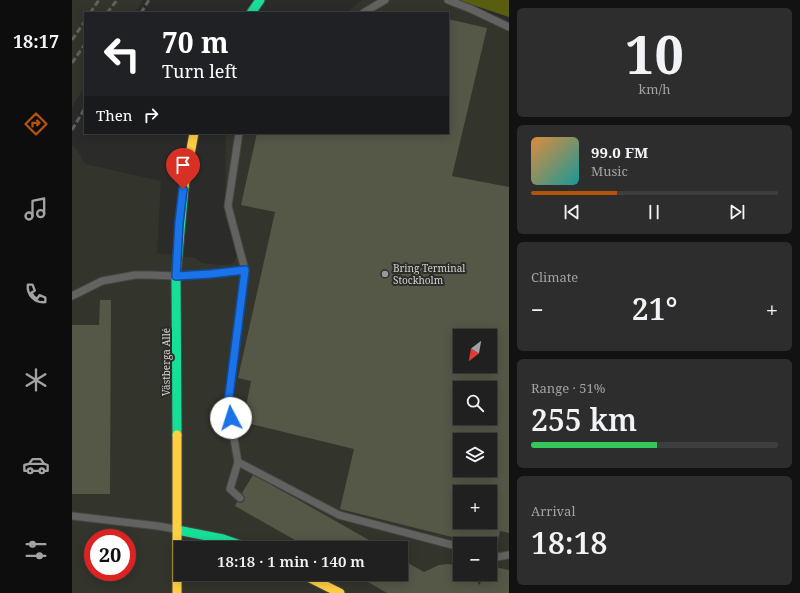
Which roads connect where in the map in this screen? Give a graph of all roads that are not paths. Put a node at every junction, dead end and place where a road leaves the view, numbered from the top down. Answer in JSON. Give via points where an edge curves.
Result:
{"nodes":[{"id":1,"x":260,"y":0,"type":"edge"},
{"id":2,"x":385,"y":0,"type":"edge"},
{"id":3,"x":448,"y":0,"type":"edge"},
{"id":4,"x":252,"y":12,"type":"edge"},
{"id":5,"x":366,"y":12,"type":"edge"},
{"id":6,"x":509,"y":27,"type":"edge"},
{"id":7,"x":194,"y":134,"type":"edge"},
{"id":8,"x":239,"y":134,"type":"edge"},
{"id":9,"x":245,"y":270,"type":"junction"},
{"id":10,"x":176,"y":276,"type":"junction"},
{"id":11,"x":72,"y":296,"type":"edge"},
{"id":12,"x":238,"y":462,"type":"junction"},
{"id":13,"x":240,"y":498,"type":"dead end"},
{"id":14,"x":72,"y":516,"type":"edge"},
{"id":15,"x":177,"y":530,"type":"junction"},
{"id":16,"x":233,"y":541,"type":"edge"},
{"id":17,"x":453,"y":545,"type":"edge"},
{"id":18,"x":509,"y":555,"type":"edge"},
{"id":19,"x":497,"y":557,"type":"edge"},
{"id":20,"x":316,"y":581,"type":"edge"},
{"id":21,"x":177,"y":593,"type":"edge"},
{"id":22,"x":340,"y":593,"type":"edge"}],
"edges":[{"from":1,"to":4,"type":"street"},
{"from":2,"to":5,"type":"lane"},
{"from":3,"to":6,"type":"lane"},
{"from":7,"to":10,"type":"street","name":"Västberga Allé","via":[[183,189]]},
{"from":8,"to":9,"type":"lane","via":[[228,206]]},
{"from":9,"to":10,"type":"lane"},
{"from":9,"to":12,"type":"lane","via":[[228,404]]},
{"from":10,"to":11,"type":"lane","via":[[135,275],[102,282]]},
{"from":10,"to":15,"type":"street","name":"Västberga Allé"},
{"from":12,"to":13,"type":"lane","via":[[230,489]]},
{"from":12,"to":17,"type":"lane","via":[[339,515]]},
{"from":14,"to":15,"type":"lane"},
{"from":15,"to":16,"type":"street"},
{"from":15,"to":21,"type":"street","name":"Västberga Allé"},
{"from":18,"to":19,"type":"lane"},
{"from":20,"to":22,"type":"street"}]}
